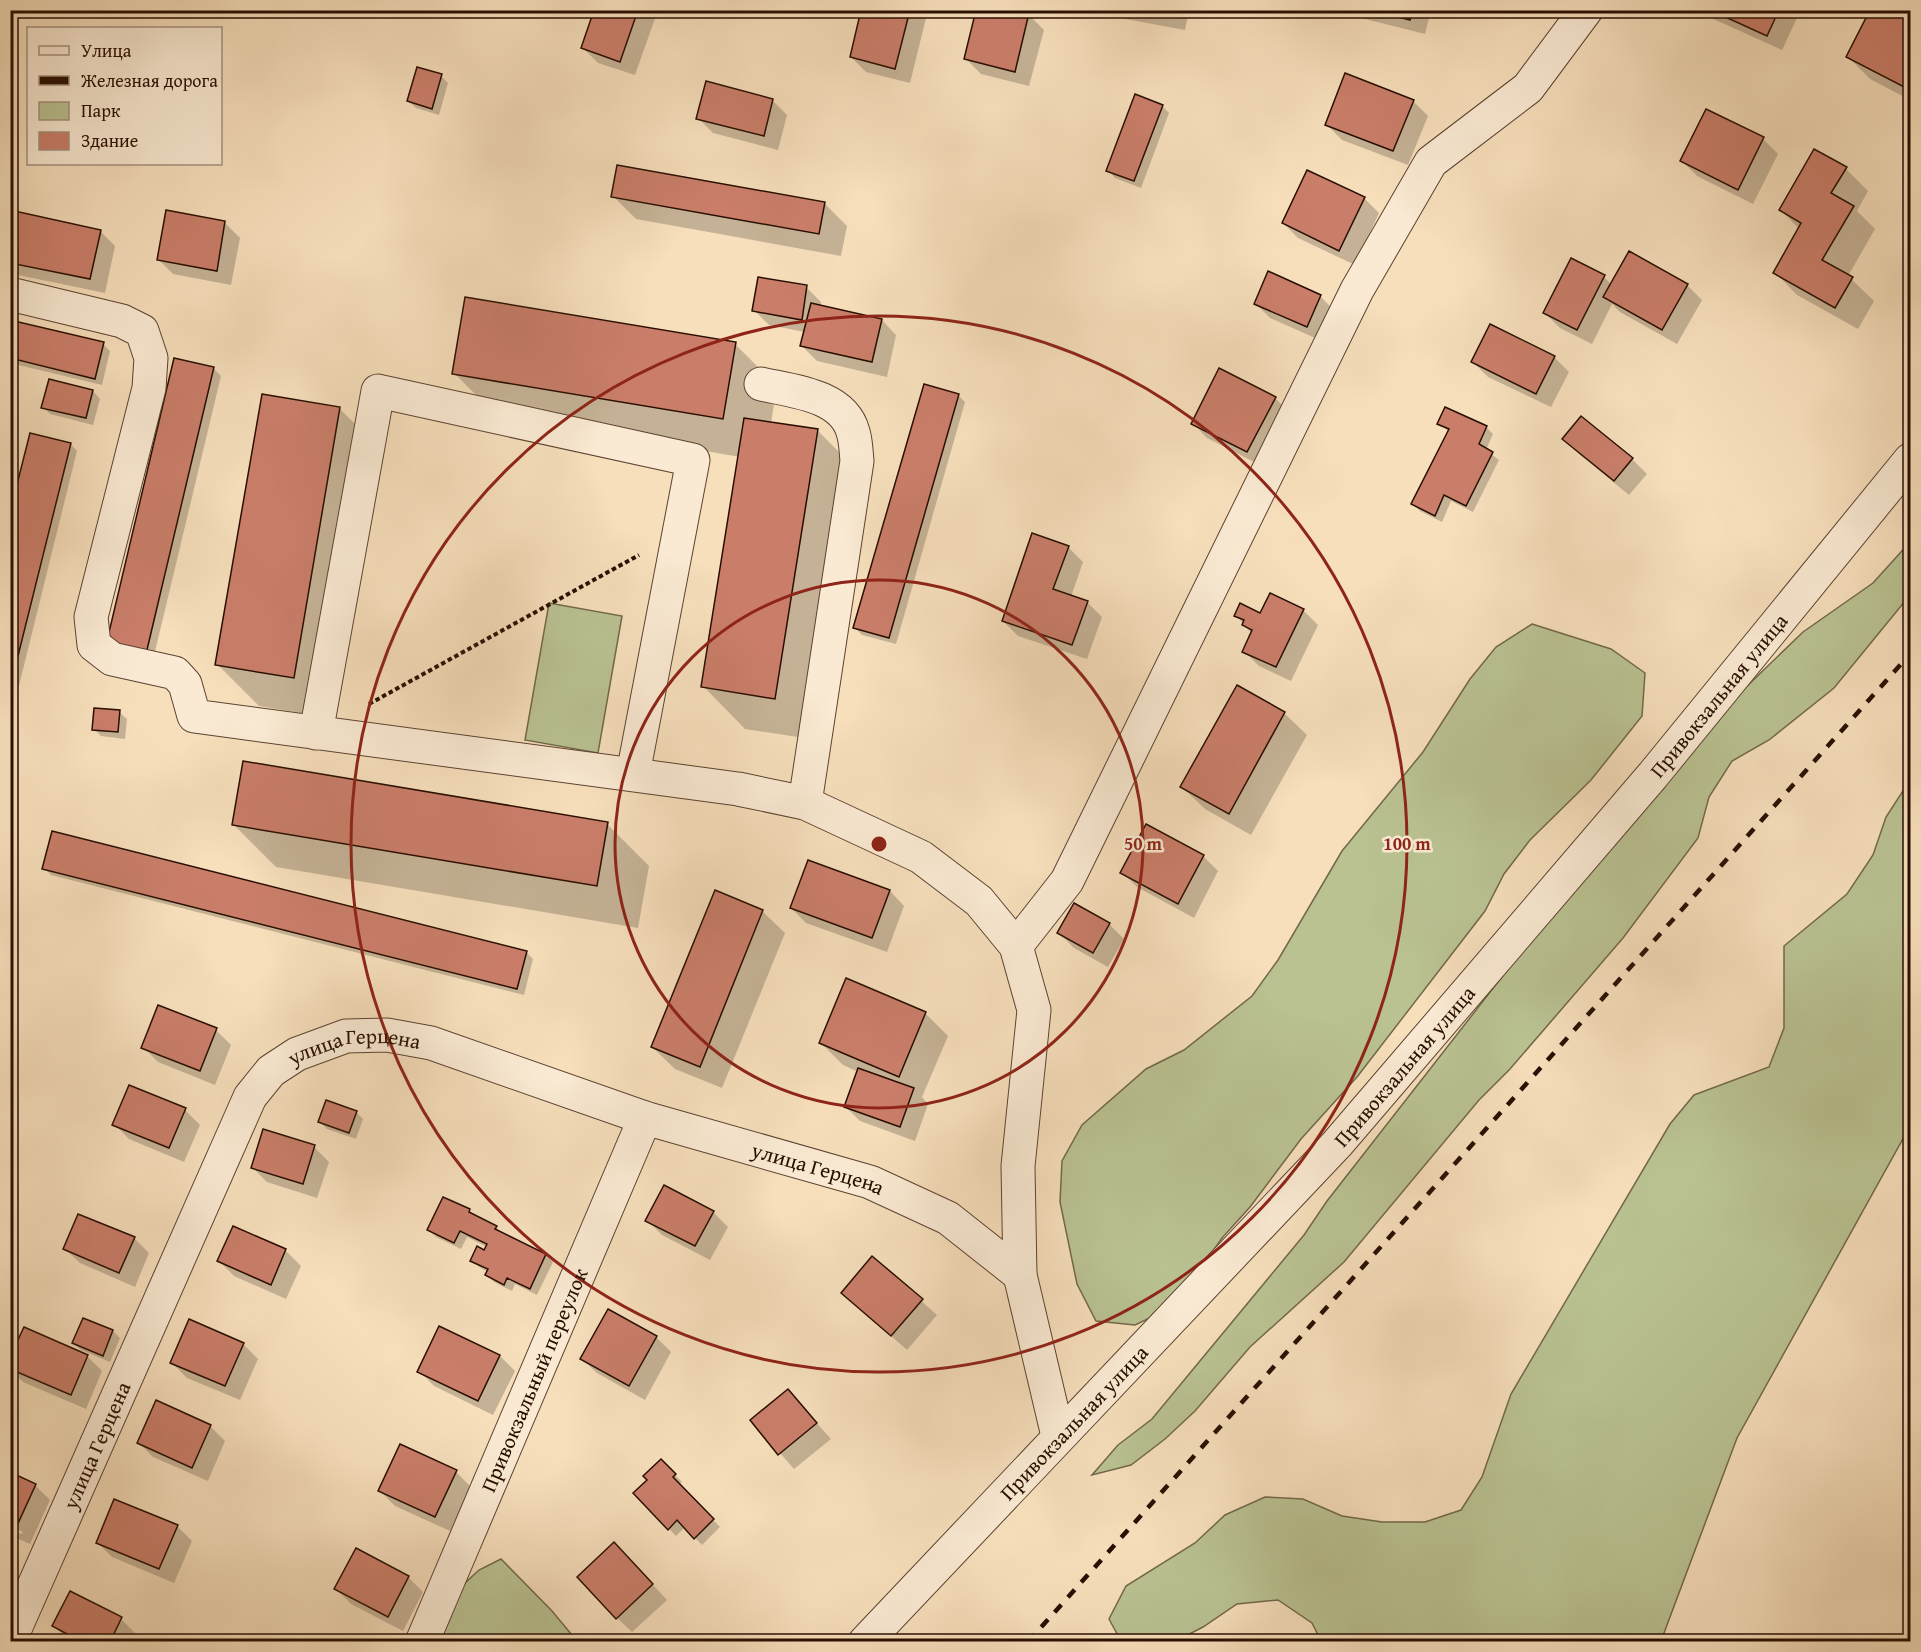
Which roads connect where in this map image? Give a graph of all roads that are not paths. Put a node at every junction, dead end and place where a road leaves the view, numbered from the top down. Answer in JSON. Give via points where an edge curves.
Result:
{"nodes":[{"id":1,"x":1586,"y":10,"type":"edge"},
{"id":2,"x":10,"y":294,"type":"edge"},
{"id":3,"x":761,"y":384,"type":"dead end"},
{"id":4,"x":1911,"y":460,"type":"edge"},
{"id":5,"x":316,"y":733,"type":"junction"},
{"id":6,"x":633,"y":774,"type":"junction"},
{"id":7,"x":805,"y":803,"type":"junction"},
{"id":8,"x":1016,"y":946,"type":"junction"},
{"id":9,"x":645,"y":1118,"type":"junction"},
{"id":10,"x":1020,"y":1275,"type":"junction"},
{"id":11,"x":1058,"y":1436,"type":"junction"},
{"id":12,"x":10,"y":1640,"type":"edge"},
{"id":13,"x":422,"y":1641,"type":"edge"},
{"id":14,"x":865,"y":1641,"type":"edge"}],
"edges":[{"from":1,"to":8,"type":"street","via":[[1528,88],[1431,162],[1357,290],[1067,881]]},
{"from":2,"to":5,"type":"street","via":[[122,321],[142,331],[151,358],[149,388],[91,617],[94,645],[112,659],[175,673],[185,684],[194,716]]},
{"from":3,"to":7,"type":"street","via":[[816,396],[840,411],[853,431],[857,461]]},
{"from":4,"to":11,"type":"street","name":"Привокзальная улица","via":[[1653,775],[1337,1144]]},
{"from":5,"to":6,"type":"street"},
{"from":5,"to":6,"type":"street","via":[[378,391],[693,460]]},
{"from":6,"to":7,"type":"street"},
{"from":7,"to":8,"type":"street","via":[[921,857],[979,901]]},
{"from":8,"to":10,"type":"street","via":[[1034,1010],[1018,1166]]},
{"from":9,"to":10,"type":"street","name":"улица Герцена","via":[[870,1182],[948,1218]]},
{"from":9,"to":12,"type":"street","name":"улица Герцена","via":[[431,1043],[387,1035],[346,1036],[297,1054],[271,1071],[250,1097]]},
{"from":9,"to":13,"type":"street","name":"Привокзальный переулок"},
{"from":10,"to":11,"type":"street"},
{"from":11,"to":14,"type":"street","name":"Привокзальная улица"}]}
